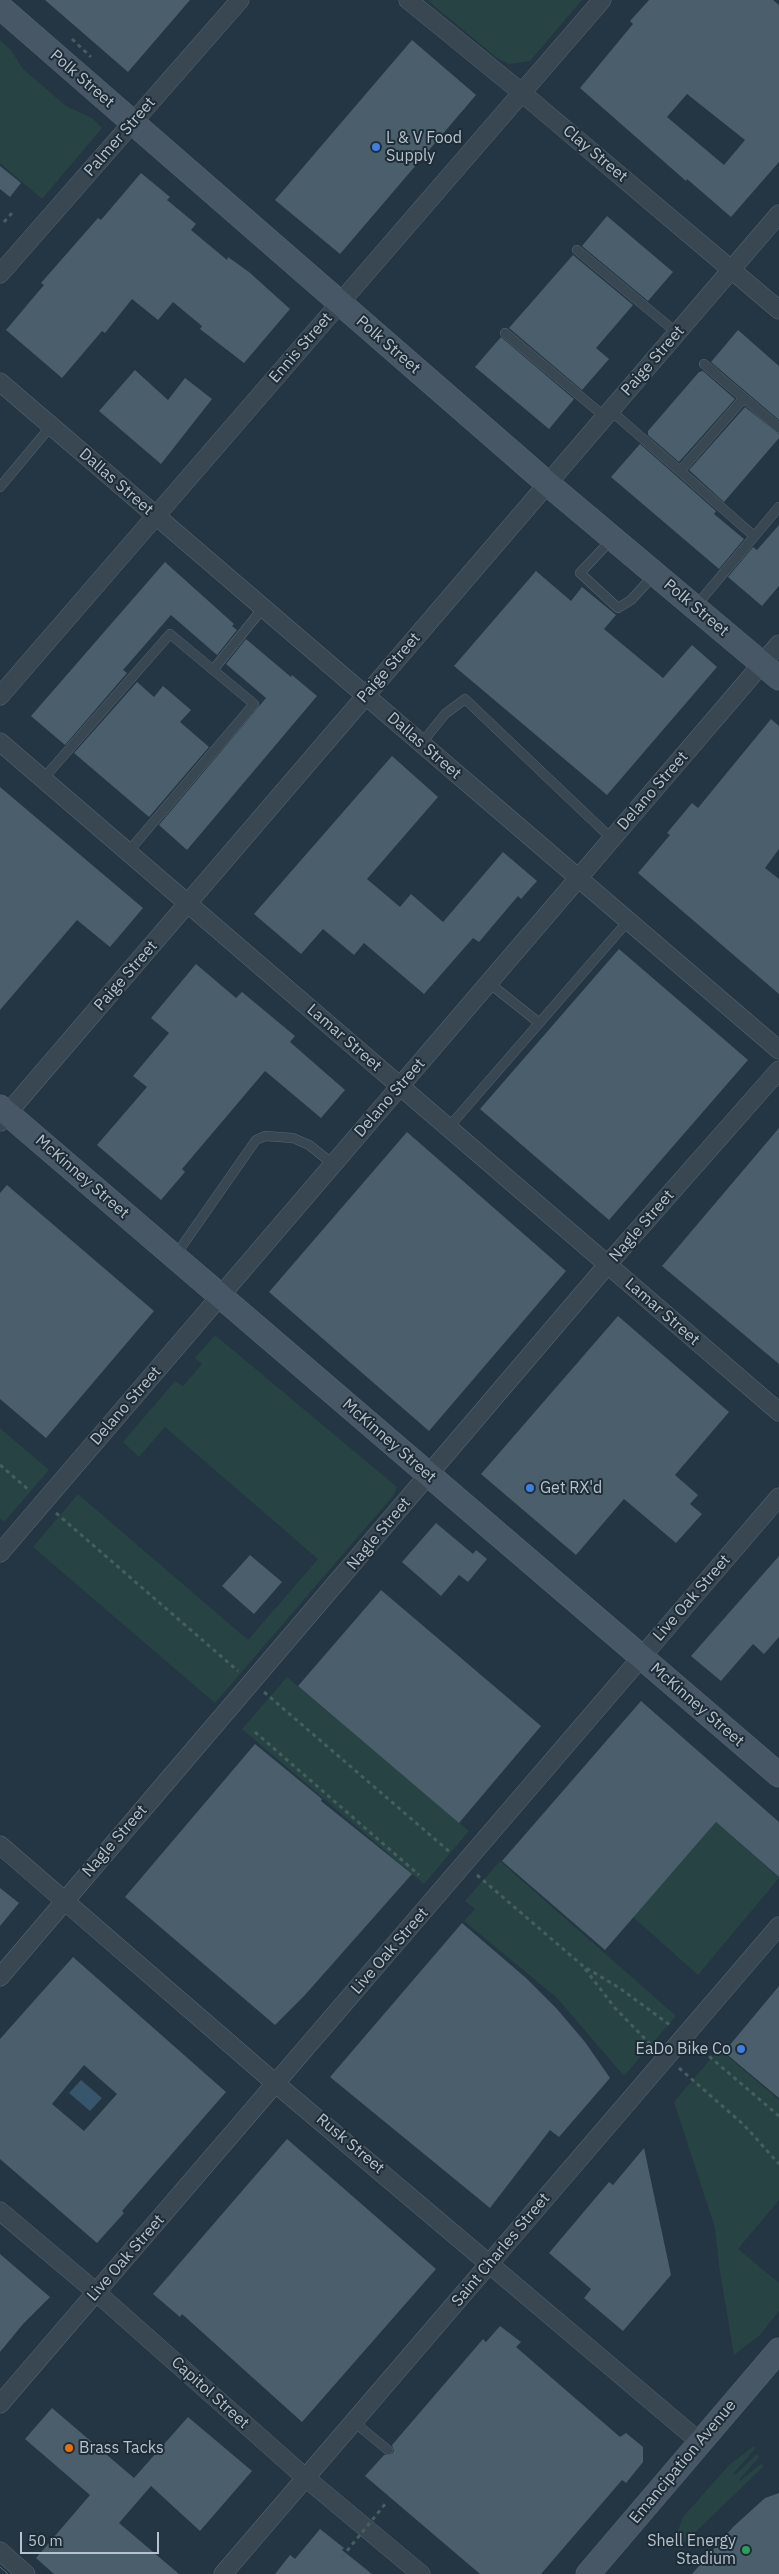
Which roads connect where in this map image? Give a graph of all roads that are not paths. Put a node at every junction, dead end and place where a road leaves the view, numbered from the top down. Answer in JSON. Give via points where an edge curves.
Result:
{"nodes":[{"id":1,"x":240,"y":0,"type":"edge"},
{"id":2,"x":408,"y":0,"type":"edge"},
{"id":3,"x":602,"y":0,"type":"edge"},
{"id":4,"x":0,"y":8,"type":"edge"},
{"id":5,"x":521,"y":92,"type":"junction"},
{"id":6,"x":132,"y":122,"type":"junction"},
{"id":7,"x":779,"y":214,"type":"edge"},
{"id":8,"x":578,"y":250,"type":"dead end"},
{"id":9,"x":732,"y":269,"type":"junction"},
{"id":10,"x":0,"y":274,"type":"edge"},
{"id":11,"x":339,"y":303,"type":"junction"},
{"id":12,"x":779,"y":310,"type":"edge"},
{"id":13,"x":505,"y":333,"type":"dead end"},
{"id":14,"x":677,"y":333,"type":"junction"},
{"id":15,"x":704,"y":364,"type":"dead end"},
{"id":16,"x":0,"y":382,"type":"edge"},
{"id":17,"x":744,"y":398,"type":"junction"},
{"id":18,"x":607,"y":414,"type":"junction"},
{"id":19,"x":51,"y":426,"type":"junction"},
{"id":20,"x":779,"y":428,"type":"edge"},
{"id":21,"x":680,"y":471,"type":"junction"},
{"id":22,"x":548,"y":484,"type":"junction"},
{"id":23,"x":0,"y":487,"type":"edge"},
{"id":24,"x":779,"y":507,"type":"edge"},
{"id":25,"x":157,"y":517,"type":"junction"},
{"id":26,"x":754,"y":536,"type":"junction"},
{"id":27,"x":613,"y":538,"type":"junction"},
{"id":28,"x":655,"y":574,"type":"junction"},
{"id":29,"x":695,"y":607,"type":"junction"},
{"id":30,"x":263,"y":608,"type":"junction"},
{"id":31,"x":779,"y":644,"type":"edge"},
{"id":32,"x":213,"y":670,"type":"junction"},
{"id":33,"x":771,"y":671,"type":"edge"},
{"id":34,"x":0,"y":696,"type":"edge"},
{"id":35,"x":366,"y":696,"type":"junction"},
{"id":36,"x":0,"y":742,"type":"edge"},
{"id":37,"x":421,"y":744,"type":"junction"},
{"id":38,"x":43,"y":779,"type":"junction"},
{"id":39,"x":612,"y":839,"type":"junction"},
{"id":40,"x":128,"y":852,"type":"junction"},
{"id":41,"x":578,"y":879,"type":"junction"},
{"id":42,"x":188,"y":903,"type":"junction"},
{"id":43,"x":628,"y":922,"type":"junction"},
{"id":44,"x":489,"y":983,"type":"junction"},
{"id":45,"x":538,"y":1022,"type":"junction"},
{"id":46,"x":779,"y":1050,"type":"edge"},
{"id":47,"x":779,"y":1070,"type":"edge"},
{"id":48,"x":400,"y":1086,"type":"junction"},
{"id":49,"x":3,"y":1114,"type":"edge"},
{"id":50,"x":448,"y":1128,"type":"junction"},
{"id":51,"x":333,"y":1164,"type":"junction"},
{"id":52,"x":174,"y":1257,"type":"junction"},
{"id":53,"x":608,"y":1264,"type":"junction"},
{"id":54,"x":220,"y":1296,"type":"junction"},
{"id":55,"x":779,"y":1412,"type":"edge"},
{"id":56,"x":429,"y":1476,"type":"junction"},
{"id":57,"x":779,"y":1497,"type":"edge"},
{"id":58,"x":0,"y":1553,"type":"edge"},
{"id":59,"x":641,"y":1658,"type":"junction"},
{"id":60,"x":779,"y":1776,"type":"edge"},
{"id":61,"x":0,"y":1845,"type":"edge"},
{"id":62,"x":64,"y":1899,"type":"junction"},
{"id":63,"x":779,"y":1926,"type":"edge"},
{"id":64,"x":0,"y":1977,"type":"edge"},
{"id":65,"x":275,"y":2083,"type":"junction"},
{"id":66,"x":0,"y":2211,"type":"edge"},
{"id":67,"x":490,"y":2262,"type":"junction"},
{"id":68,"x":96,"y":2292,"type":"junction"},
{"id":69,"x":779,"y":2350,"type":"edge"},
{"id":70,"x":0,"y":2404,"type":"edge"},
{"id":71,"x":355,"y":2423,"type":"junction"},
{"id":72,"x":700,"y":2442,"type":"junction"},
{"id":73,"x":388,"y":2450,"type":"dead end"},
{"id":74,"x":307,"y":2479,"type":"junction"},
{"id":75,"x":0,"y":2551,"type":"edge"},
{"id":76,"x":26,"y":2574,"type":"edge"},
{"id":77,"x":224,"y":2574,"type":"edge"},
{"id":78,"x":421,"y":2574,"type":"edge"},
{"id":79,"x":588,"y":2574,"type":"edge"}],
"edges":[{"from":1,"to":6,"type":"street","name":"Palmer Street"},
{"from":2,"to":5,"type":"street","name":"Clay Street"},
{"from":3,"to":5,"type":"street","name":"Ennis Street"},
{"from":4,"to":6,"type":"main road","name":"Polk Street"},
{"from":5,"to":9,"type":"street","name":"Clay Street"},
{"from":5,"to":11,"type":"street","name":"Ennis Street"},
{"from":6,"to":10,"type":"street","name":"Palmer Street"},
{"from":6,"to":11,"type":"main road","name":"Polk Street"},
{"from":7,"to":9,"type":"street","name":"Paige Street"},
{"from":8,"to":14,"type":"lane"},
{"from":9,"to":12,"type":"street","name":"Clay Street"},
{"from":9,"to":14,"type":"street","name":"Paige Street"},
{"from":11,"to":22,"type":"main road","name":"Polk Street"},
{"from":11,"to":25,"type":"street","name":"Ennis Street"},
{"from":13,"to":18,"type":"lane"},
{"from":14,"to":18,"type":"street","name":"Paige Street"},
{"from":15,"to":17,"type":"lane"},
{"from":16,"to":19,"type":"street","name":"Dallas Street"},
{"from":17,"to":20,"type":"lane"},
{"from":17,"to":21,"type":"lane"},
{"from":18,"to":21,"type":"lane"},
{"from":18,"to":22,"type":"street","name":"Paige Street"},
{"from":19,"to":23,"type":"lane"},
{"from":19,"to":25,"type":"street","name":"Dallas Street"},
{"from":21,"to":26,"type":"lane"},
{"from":22,"to":27,"type":"main road","name":"Polk Street"},
{"from":22,"to":35,"type":"street","name":"Paige Street"},
{"from":24,"to":26,"type":"lane"},
{"from":25,"to":30,"type":"street","name":"Dallas Street"},
{"from":25,"to":34,"type":"street","name":"Ennis Street"},
{"from":26,"to":29,"type":"lane"},
{"from":27,"to":28,"type":"main road","name":"Polk Street"},
{"from":27,"to":28,"type":"lane","via":[[580,573],[618,608],[631,600]]},
{"from":28,"to":29,"type":"main road","name":"Polk Street"},
{"from":29,"to":33,"type":"main road","name":"Polk Street"},
{"from":30,"to":32,"type":"lane"},
{"from":30,"to":35,"type":"street","name":"Dallas Street"},
{"from":31,"to":33,"type":"street","name":"Delano Street"},
{"from":32,"to":38,"type":"lane","via":[[170,634]]},
{"from":32,"to":40,"type":"lane","via":[[254,704]]},
{"from":33,"to":39,"type":"street","name":"Delano Street"},
{"from":35,"to":37,"type":"street","name":"Dallas Street"},
{"from":35,"to":42,"type":"street","name":"Paige Street"},
{"from":36,"to":38,"type":"street","name":"Lamar Street"},
{"from":37,"to":39,"type":"lane","via":[[445,714],[465,700]]},
{"from":37,"to":41,"type":"street","name":"Dallas Street"},
{"from":38,"to":40,"type":"street","name":"Lamar Street"},
{"from":39,"to":41,"type":"street","name":"Delano Street"},
{"from":40,"to":42,"type":"street","name":"Lamar Street"},
{"from":41,"to":43,"type":"street","name":"Dallas Street"},
{"from":41,"to":44,"type":"street","name":"Delano Street"},
{"from":42,"to":48,"type":"street","name":"Lamar Street"},
{"from":42,"to":49,"type":"street","name":"Paige Street"},
{"from":43,"to":45,"type":"lane"},
{"from":43,"to":46,"type":"street","name":"Dallas Street"},
{"from":44,"to":45,"type":"lane"},
{"from":44,"to":48,"type":"street","name":"Delano Street"},
{"from":45,"to":50,"type":"lane"},
{"from":47,"to":53,"type":"street","name":"Nagle Street"},
{"from":48,"to":50,"type":"street","name":"Lamar Street"},
{"from":48,"to":51,"type":"street","name":"Delano Street"},
{"from":49,"to":52,"type":"main road","name":"McKinney Street"},
{"from":50,"to":53,"type":"street","name":"Lamar Street"},
{"from":51,"to":52,"type":"lane","via":[[309,1145],[293,1138],[265,1136],[256,1140]]},
{"from":51,"to":54,"type":"street","name":"Delano Street"},
{"from":52,"to":54,"type":"main road","name":"McKinney Street"},
{"from":53,"to":55,"type":"street","name":"Lamar Street"},
{"from":53,"to":56,"type":"street","name":"Nagle Street"},
{"from":54,"to":56,"type":"main road","name":"McKinney Street"},
{"from":54,"to":58,"type":"street","name":"Delano Street"},
{"from":56,"to":59,"type":"main road","name":"McKinney Street"},
{"from":56,"to":62,"type":"street","name":"Nagle Street"},
{"from":57,"to":59,"type":"street","name":"Live Oak Street"},
{"from":59,"to":60,"type":"main road","name":"McKinney Street"},
{"from":59,"to":65,"type":"street","name":"Live Oak Street"},
{"from":61,"to":62,"type":"street","name":"Rusk Street"},
{"from":62,"to":64,"type":"street","name":"Nagle Street"},
{"from":62,"to":65,"type":"street","name":"Rusk Street"},
{"from":63,"to":67,"type":"street","name":"Saint Charles Street"},
{"from":65,"to":67,"type":"street","name":"Rusk Street"},
{"from":65,"to":68,"type":"street","name":"Live Oak Street"},
{"from":66,"to":68,"type":"street","name":"Capitol Street"},
{"from":67,"to":71,"type":"street","name":"Saint Charles Street"},
{"from":67,"to":72,"type":"street","name":"Rusk Street"},
{"from":68,"to":70,"type":"street","name":"Live Oak Street"},
{"from":68,"to":74,"type":"street","name":"Capitol Street"},
{"from":69,"to":72,"type":"main road","name":"Emancipation Avenue"},
{"from":71,"to":73,"type":"lane"},
{"from":71,"to":74,"type":"street","name":"Saint Charles Street"},
{"from":72,"to":79,"type":"main road","name":"Emancipation Avenue"},
{"from":74,"to":77,"type":"street","name":"Saint Charles Street"},
{"from":74,"to":78,"type":"street","name":"Capitol Street"},
{"from":75,"to":76,"type":"street"}]}
